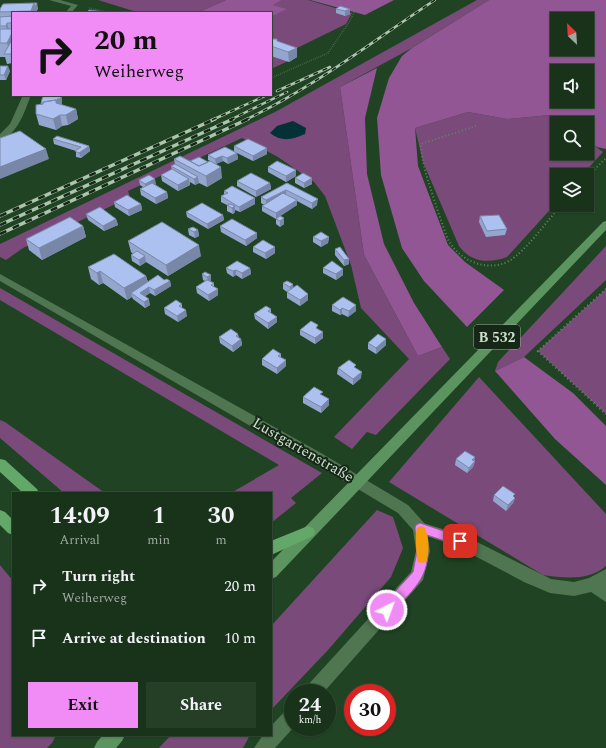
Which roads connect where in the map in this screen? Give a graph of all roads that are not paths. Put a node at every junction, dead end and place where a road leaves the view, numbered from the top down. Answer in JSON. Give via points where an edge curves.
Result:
{"nodes":[{"id":1,"x":52,"y":0,"type":"edge"},
{"id":2,"x":69,"y":12,"type":"edge"},
{"id":3,"x":27,"y":96,"type":"edge"},
{"id":4,"x":0,"y":138,"type":"edge"},
{"id":5,"x":606,"y":224,"type":"edge"},
{"id":6,"x":0,"y":277,"type":"edge"},
{"id":7,"x":0,"y":464,"type":"edge"},
{"id":8,"x":31,"y":492,"type":"edge"},
{"id":9,"x":0,"y":516,"type":"edge"},
{"id":10,"x":12,"y":527,"type":"edge"},
{"id":11,"x":420,"y":528,"type":"junction"},
{"id":12,"x":308,"y":532,"type":"junction"},
{"id":13,"x":272,"y":548,"type":"edge"},
{"id":14,"x":272,"y":571,"type":"edge"},
{"id":15,"x":606,"y":576,"type":"edge"},
{"id":16,"x":593,"y":584,"type":"junction"},
{"id":17,"x":606,"y":595,"type":"edge"},
{"id":18,"x":320,"y":684,"type":"edge"},
{"id":19,"x":284,"y":725,"type":"edge"},
{"id":20,"x":115,"y":736,"type":"edge"},
{"id":21,"x":104,"y":748,"type":"edge"},
{"id":22,"x":263,"y":748,"type":"edge"}],
"edges":[{"from":1,"to":2,"type":"street","via":[[75,5]]},
{"from":3,"to":4,"type":"street","via":[[17,119]]},
{"from":5,"to":12,"type":"main road","number":"B 532"},
{"from":6,"to":11,"type":"street","name":"Lustgartenstraße","via":[[316,457],[402,509]]},
{"from":7,"to":8,"type":"highway"},
{"from":9,"to":10,"type":"highway"},
{"from":11,"to":16,"type":"street","via":[[460,541],[550,586],[574,589]]},
{"from":11,"to":18,"type":"street","via":[[423,551],[418,575]]},
{"from":12,"to":13,"type":"highway"},
{"from":12,"to":14,"type":"main road","number":"B 532"},
{"from":15,"to":16,"type":"street"},
{"from":16,"to":17,"type":"street"},
{"from":19,"to":22,"type":"street"},
{"from":20,"to":21,"type":"main road"}]}
